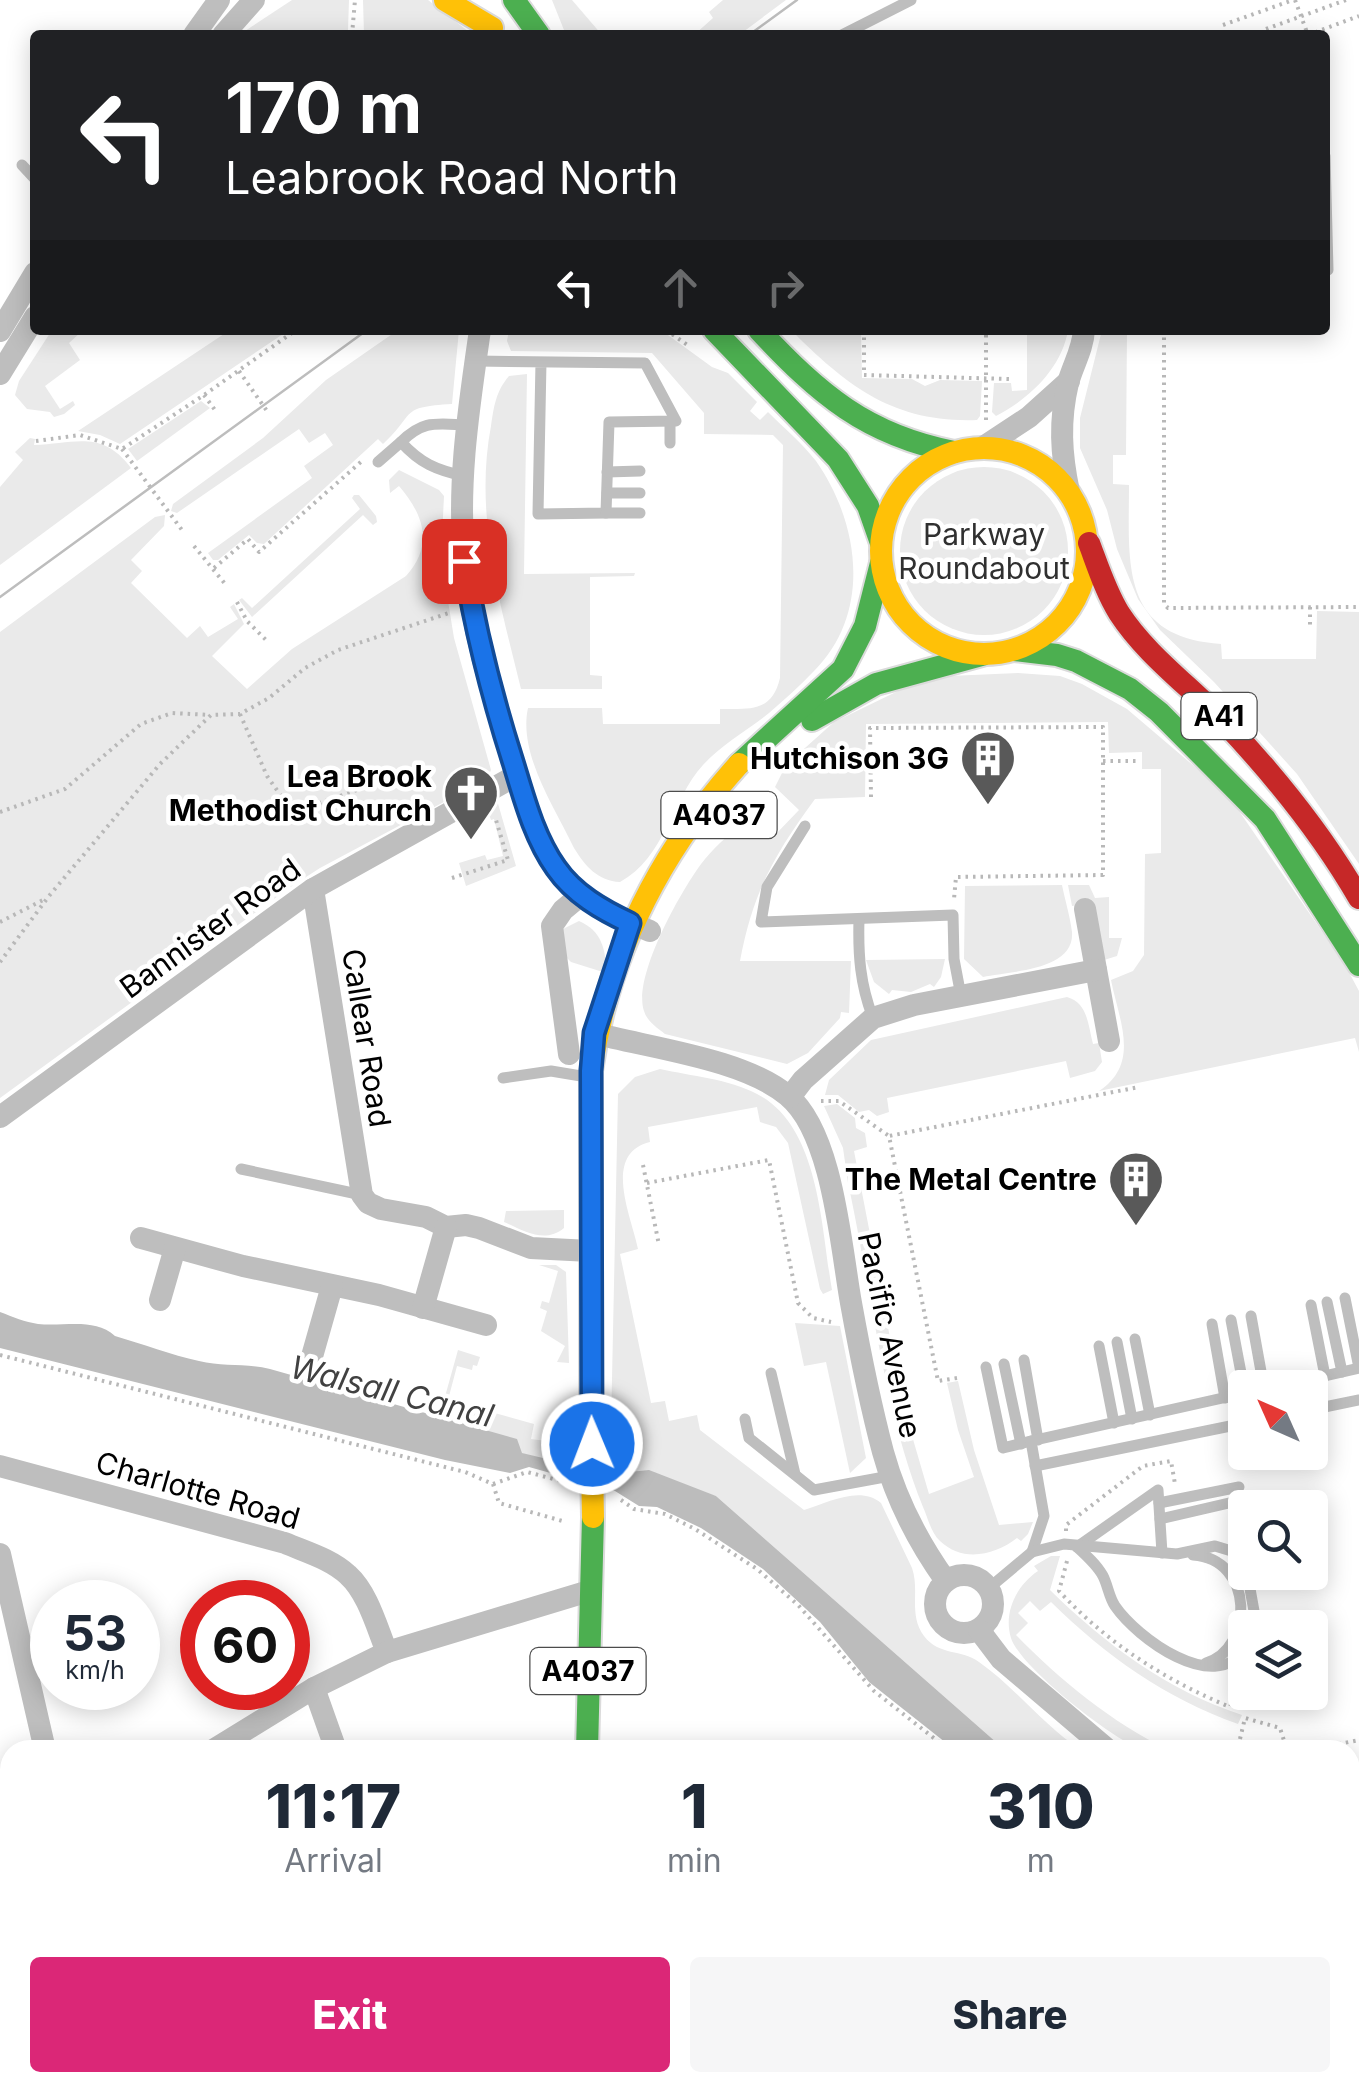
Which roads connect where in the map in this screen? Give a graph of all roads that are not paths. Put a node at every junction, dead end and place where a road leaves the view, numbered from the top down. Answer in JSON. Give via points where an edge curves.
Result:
{"nodes":[{"id":1,"x":220,"y":0,"type":"edge"},
{"id":2,"x":254,"y":0,"type":"edge"},
{"id":3,"x":444,"y":0,"type":"edge"},
{"id":4,"x":465,"y":0,"type":"edge"},
{"id":5,"x":514,"y":0,"type":"edge"},
{"id":6,"x":911,"y":0,"type":"edge"},
{"id":7,"x":198,"y":30,"type":"edge"},
{"id":8,"x":227,"y":30,"type":"edge"},
{"id":9,"x":491,"y":30,"type":"edge"},
{"id":10,"x":492,"y":30,"type":"edge"},
{"id":11,"x":535,"y":30,"type":"edge"},
{"id":12,"x":852,"y":30,"type":"edge"},
{"id":13,"x":22,"y":165,"type":"dead end"},
{"id":14,"x":30,"y":174,"type":"edge"},
{"id":15,"x":30,"y":281,"type":"edge"},
{"id":16,"x":30,"y":325,"type":"edge"},
{"id":17,"x":0,"y":331,"type":"edge"},
{"id":18,"x":479,"y":335,"type":"edge"},
{"id":19,"x":719,"y":335,"type":"edge"},
{"id":20,"x":764,"y":335,"type":"edge"},
{"id":21,"x":1084,"y":335,"type":"edge"},
{"id":22,"x":476,"y":362,"type":"junction"},
{"id":23,"x":541,"y":362,"type":"junction"},
{"id":24,"x":0,"y":374,"type":"edge"},
{"id":25,"x":1069,"y":381,"type":"junction"},
{"id":26,"x":670,"y":421,"type":"junction"},
{"id":27,"x":468,"y":425,"type":"junction"},
{"id":28,"x":984,"y":436,"type":"junction"},
{"id":29,"x":401,"y":442,"type":"junction"},
{"id":30,"x":670,"y":443,"type":"dead end"},
{"id":31,"x":954,"y":452,"type":"junction"},
{"id":32,"x":378,"y":462,"type":"dead end"},
{"id":33,"x":607,"y":472,"type":"junction"},
{"id":34,"x":640,"y":472,"type":"dead end"},
{"id":35,"x":464,"y":476,"type":"junction"},
{"id":36,"x":1069,"y":492,"type":"junction"},
{"id":37,"x":607,"y":493,"type":"junction"},
{"id":38,"x":640,"y":493,"type":"dead end"},
{"id":39,"x":606,"y":513,"type":"junction"},
{"id":40,"x":640,"y":514,"type":"dead end"},
{"id":41,"x":1086,"y":534,"type":"junction"},
{"id":42,"x":881,"y":553,"type":"junction"},
{"id":43,"x":1014,"y":650,"type":"junction"},
{"id":44,"x":982,"y":655,"type":"junction"},
{"id":45,"x":516,"y":775,"type":"junction"},
{"id":46,"x":805,"y":826,"type":"dead end"},
{"id":47,"x":313,"y":889,"type":"junction"},
{"id":48,"x":581,"y":894,"type":"junction"},
{"id":49,"x":1359,"y":898,"type":"edge"},
{"id":50,"x":1085,"y":909,"type":"dead end"},
{"id":51,"x":859,"y":919,"type":"junction"},
{"id":52,"x":640,"y":927,"type":"junction"},
{"id":53,"x":1359,"y":965,"type":"edge"},
{"id":54,"x":1096,"y":970,"type":"junction"},
{"id":55,"x":961,"y":996,"type":"junction"},
{"id":56,"x":874,"y":1018,"type":"junction"},
{"id":57,"x":604,"y":1035,"type":"junction"},
{"id":58,"x":1109,"y":1041,"type":"dead end"},
{"id":59,"x":569,"y":1054,"type":"dead end"},
{"id":60,"x":502,"y":1078,"type":"dead end"},
{"id":61,"x":591,"y":1078,"type":"junction"},
{"id":62,"x":790,"y":1097,"type":"junction"},
{"id":63,"x":592,"y":1104,"type":"junction"},
{"id":64,"x":0,"y":1117,"type":"edge"},
{"id":65,"x":241,"y":1170,"type":"dead end"},
{"id":66,"x":362,"y":1195,"type":"junction"},
{"id":67,"x":446,"y":1227,"type":"junction"},
{"id":68,"x":142,"y":1238,"type":"dead end"},
{"id":69,"x":176,"y":1248,"type":"junction"},
{"id":70,"x":590,"y":1251,"type":"junction"},
{"id":71,"x":332,"y":1286,"type":"junction"},
{"id":72,"x":1344,"y":1298,"type":"dead end"},
{"id":73,"x":160,"y":1300,"type":"dead end"},
{"id":74,"x":1328,"y":1302,"type":"dead end"},
{"id":75,"x":1311,"y":1305,"type":"dead end"},
{"id":76,"x":424,"y":1308,"type":"junction"},
{"id":77,"x":1251,"y":1316,"type":"dead end"},
{"id":78,"x":1231,"y":1320,"type":"dead end"},
{"id":79,"x":1212,"y":1324,"type":"dead end"},
{"id":80,"x":486,"y":1325,"type":"dead end"},
{"id":81,"x":1135,"y":1338,"type":"dead end"},
{"id":82,"x":1117,"y":1342,"type":"dead end"},
{"id":83,"x":1099,"y":1346,"type":"dead end"},
{"id":84,"x":1024,"y":1360,"type":"dead end"},
{"id":85,"x":1004,"y":1364,"type":"dead end"},
{"id":86,"x":309,"y":1367,"type":"dead end"},
{"id":87,"x":986,"y":1367,"type":"dead end"},
{"id":88,"x":1359,"y":1368,"type":"edge"},
{"id":89,"x":1240,"y":1370,"type":"edge"},
{"id":90,"x":1264,"y":1370,"type":"edge"},
{"id":91,"x":1324,"y":1370,"type":"edge"},
{"id":92,"x":771,"y":1372,"type":"dead end"},
{"id":93,"x":1342,"y":1372,"type":"junction"},
{"id":94,"x":1328,"y":1375,"type":"edge"},
{"id":95,"x":1228,"y":1397,"type":"edge"},
{"id":96,"x":1225,"y":1398,"type":"junction"},
{"id":97,"x":1359,"y":1400,"type":"edge"},
{"id":98,"x":1328,"y":1406,"type":"edge"},
{"id":99,"x":1150,"y":1415,"type":"junction"},
{"id":100,"x":745,"y":1419,"type":"dead end"},
{"id":101,"x":1132,"y":1419,"type":"junction"},
{"id":102,"x":1114,"y":1422,"type":"junction"},
{"id":103,"x":1228,"y":1426,"type":"edge"},
{"id":104,"x":1030,"y":1442,"type":"junction"},
{"id":105,"x":0,"y":1466,"type":"edge"},
{"id":106,"x":1035,"y":1466,"type":"junction"},
{"id":107,"x":795,"y":1474,"type":"junction"},
{"id":108,"x":890,"y":1476,"type":"junction"},
{"id":109,"x":1159,"y":1503,"type":"junction"},
{"id":110,"x":1160,"y":1519,"type":"junction"},
{"id":111,"x":1072,"y":1545,"type":"junction"},
{"id":112,"x":1228,"y":1551,"type":"edge"},
{"id":113,"x":1032,"y":1552,"type":"junction"},
{"id":114,"x":1162,"y":1552,"type":"junction"},
{"id":115,"x":0,"y":1554,"type":"edge"},
{"id":116,"x":1176,"y":1554,"type":"junction"},
{"id":117,"x":946,"y":1581,"type":"junction"},
{"id":118,"x":989,"y":1588,"type":"junction"},
{"id":119,"x":589,"y":1591,"type":"junction"},
{"id":120,"x":979,"y":1630,"type":"junction"},
{"id":121,"x":387,"y":1652,"type":"junction"},
{"id":122,"x":1228,"y":1664,"type":"edge"},
{"id":123,"x":1197,"y":1666,"type":"junction"},
{"id":124,"x":314,"y":1688,"type":"junction"},
{"id":125,"x":43,"y":1740,"type":"edge"},
{"id":126,"x":229,"y":1740,"type":"edge"},
{"id":127,"x":332,"y":1740,"type":"edge"},
{"id":128,"x":587,"y":1740,"type":"edge"},
{"id":129,"x":1095,"y":1740,"type":"edge"}],
"edges":[{"from":1,"to":7,"type":"street"},
{"from":2,"to":8,"type":"street"},
{"from":3,"to":9,"type":"main road"},
{"from":4,"to":10,"type":"main road"},
{"from":5,"to":11,"type":"main road"},
{"from":6,"to":12,"type":"lane"},
{"from":13,"to":14,"type":"lane"},
{"from":15,"to":17,"type":"street"},
{"from":16,"to":24,"type":"street"},
{"from":18,"to":22,"type":"street"},
{"from":19,"to":42,"type":"main road","number":"A41","via":[[839,462],[867,504]]},
{"from":20,"to":31,"type":"main road","number":"A41","via":[[860,422],[919,447]]},
{"from":21,"to":25,"type":"street"},
{"from":22,"to":23,"type":"lane"},
{"from":22,"to":27,"type":"street"},
{"from":23,"to":26,"type":"lane","via":[[645,363],[676,421]]},
{"from":23,"to":39,"type":"lane","via":[[538,514]]},
{"from":25,"to":28,"type":"street","via":[[1029,417]]},
{"from":25,"to":36,"type":"street","via":[[1060,426]]},
{"from":26,"to":30,"type":"lane"},
{"from":26,"to":33,"type":"lane","via":[[609,422]]},
{"from":27,"to":29,"type":"lane","via":[[431,423]]},
{"from":27,"to":35,"type":"street"},
{"from":28,"to":31,"type":"main road","number":"A41"},
{"from":28,"to":36,"type":"main road","number":"A41","via":[[1037,462]]},
{"from":29,"to":32,"type":"lane"},
{"from":29,"to":35,"type":"lane","via":[[433,469]]},
{"from":31,"to":42,"type":"main road","number":"A41","via":[[905,484],[891,506]]},
{"from":33,"to":34,"type":"lane"},
{"from":33,"to":37,"type":"lane"},
{"from":35,"to":45,"type":"street","via":[[471,607]]},
{"from":36,"to":41,"type":"main road","number":"A41"},
{"from":37,"to":38,"type":"lane"},
{"from":37,"to":39,"type":"lane"},
{"from":39,"to":40,"type":"lane"},
{"from":41,"to":43,"type":"main road","number":"A41","via":[[1083,582],[1067,613],[1043,636]]},
{"from":41,"to":49,"type":"main road","number":"A41","via":[[1121,616],[1281,786]]},
{"from":42,"to":44,"type":"main road","number":"A41","via":[[888,590],[910,624],[941,646]]},
{"from":42,"to":52,"type":"main road","number":"A4037","via":[[872,608],[846,662],[703,805],[672,848]]},
{"from":43,"to":44,"type":"main road","number":"A41"},
{"from":43,"to":53,"type":"main road","number":"A41","via":[[1076,660],[1159,712],[1264,818]]},
{"from":44,"to":52,"type":"main road","number":"A4037","via":[[891,679],[808,723],[742,786]]},
{"from":45,"to":47,"type":"street","name":"Bannister Road"},
{"from":45,"to":48,"type":"street","via":[[534,828],[557,870]]},
{"from":46,"to":51,"type":"lane","via":[[767,887],[761,922]]},
{"from":47,"to":64,"type":"street","name":"Bannister Road"},
{"from":47,"to":66,"type":"street","name":"Callear Road"},
{"from":48,"to":52,"type":"street"},
{"from":48,"to":59,"type":"street","via":[[552,926]]},
{"from":50,"to":54,"type":"street"},
{"from":51,"to":55,"type":"lane","via":[[953,915]]},
{"from":51,"to":56,"type":"lane","via":[[862,989]]},
{"from":52,"to":57,"type":"main road","number":"A4037"},
{"from":54,"to":55,"type":"street"},
{"from":54,"to":58,"type":"street"},
{"from":55,"to":56,"type":"street"},
{"from":56,"to":62,"type":"street"},
{"from":57,"to":61,"type":"main road","number":"A4037"},
{"from":57,"to":62,"type":"street","name":"Pacific Avenue","via":[[708,1060]]},
{"from":57,"to":63,"type":"main road","number":"A4037"},
{"from":60,"to":61,"type":"lane","via":[[552,1071]]},
{"from":61,"to":63,"type":"main road","number":"A4037"},
{"from":62,"to":108,"type":"street","name":"Pacific Avenue","via":[[817,1137],[830,1181]]},
{"from":63,"to":70,"type":"main road","number":"A4037"},
{"from":65,"to":66,"type":"lane"},
{"from":66,"to":67,"type":"street","via":[[381,1209]]},
{"from":67,"to":70,"type":"street","via":[[478,1228],[531,1248]]},
{"from":67,"to":76,"type":"street"},
{"from":68,"to":69,"type":"street"},
{"from":69,"to":71,"type":"street"},
{"from":69,"to":73,"type":"street"},
{"from":70,"to":119,"type":"main road","number":"A4037","bridge":true},
{"from":71,"to":76,"type":"street"},
{"from":71,"to":86,"type":"street"},
{"from":72,"to":88,"type":"lane"},
{"from":74,"to":93,"type":"lane"},
{"from":75,"to":91,"type":"lane"},
{"from":76,"to":80,"type":"street"},
{"from":77,"to":90,"type":"lane"},
{"from":78,"to":89,"type":"lane"},
{"from":79,"to":96,"type":"lane"},
{"from":81,"to":99,"type":"lane"},
{"from":82,"to":101,"type":"lane"},
{"from":83,"to":102,"type":"lane"},
{"from":84,"to":104,"type":"lane"},
{"from":85,"to":104,"type":"lane"},
{"from":87,"to":104,"type":"lane","via":[[1002,1448]]},
{"from":88,"to":93,"type":"lane"},
{"from":92,"to":107,"type":"lane"},
{"from":93,"to":94,"type":"lane"},
{"from":95,"to":96,"type":"lane"},
{"from":96,"to":99,"type":"lane"},
{"from":97,"to":98,"type":"lane"},
{"from":99,"to":101,"type":"lane"},
{"from":100,"to":107,"type":"lane","via":[[750,1438]]},
{"from":101,"to":102,"type":"lane"},
{"from":102,"to":104,"type":"lane"},
{"from":103,"to":106,"type":"lane"},
{"from":104,"to":106,"type":"lane"},
{"from":105,"to":121,"type":"street","name":"Charlotte Road","via":[[285,1543],[327,1561],[362,1594]]},
{"from":106,"to":113,"type":"lane","via":[[1044,1516]]},
{"from":107,"to":108,"type":"lane","via":[[814,1490]]},
{"from":108,"to":117,"type":"street","name":"Pacific Avenue"},
{"from":109,"to":110,"type":"lane"},
{"from":109,"to":110,"type":"lane","via":[[1240,1494]]},
{"from":109,"to":111,"type":"lane","via":[[1158,1490]]},
{"from":110,"to":114,"type":"lane"},
{"from":111,"to":113,"type":"lane"},
{"from":111,"to":114,"type":"lane"},
{"from":111,"to":123,"type":"lane","via":[[1094,1562],[1129,1622]]},
{"from":112,"to":116,"type":"lane","via":[[1215,1546]]},
{"from":113,"to":118,"type":"lane"},
{"from":114,"to":116,"type":"lane"},
{"from":115,"to":125,"type":"street"},
{"from":116,"to":123,"type":"lane","via":[[1220,1562],[1239,1591],[1236,1635],[1214,1661]]},
{"from":117,"to":118,"type":"street","via":[[964,1574]]},
{"from":117,"to":120,"type":"street","via":[[935,1598],[942,1624],[956,1633]]},
{"from":118,"to":120,"type":"street","via":[[994,1606]]},
{"from":119,"to":121,"type":"street"},
{"from":119,"to":128,"type":"main road","number":"A4037"},
{"from":120,"to":129,"type":"street","via":[[1000,1659]]},
{"from":121,"to":124,"type":"street"},
{"from":122,"to":123,"type":"lane"},
{"from":124,"to":126,"type":"street"},
{"from":124,"to":127,"type":"street"}]}
